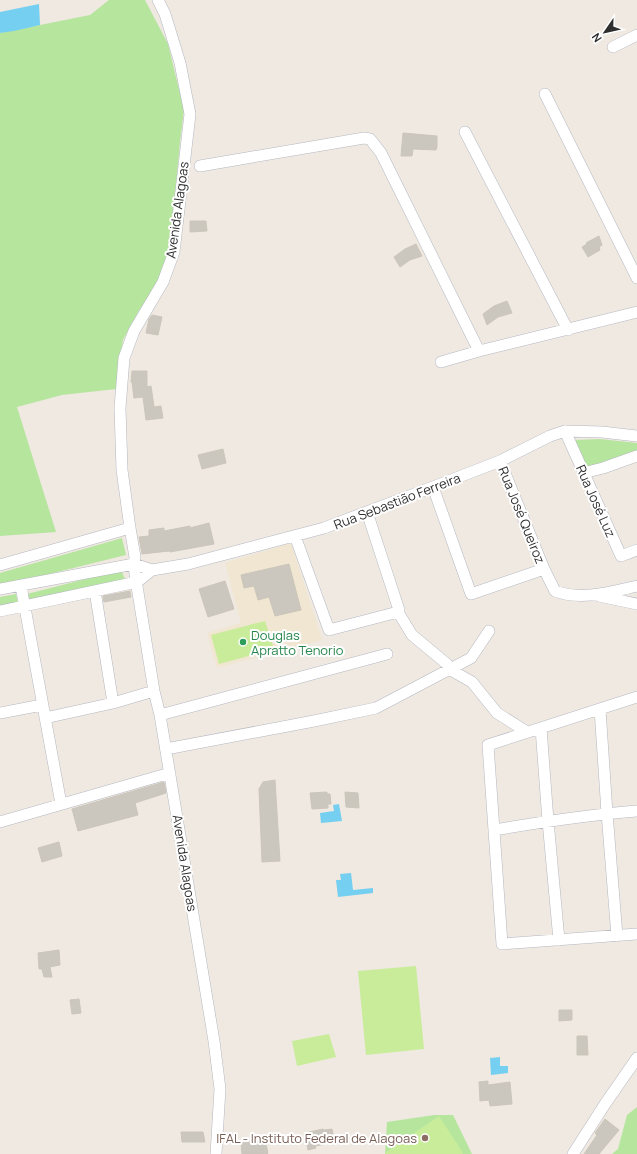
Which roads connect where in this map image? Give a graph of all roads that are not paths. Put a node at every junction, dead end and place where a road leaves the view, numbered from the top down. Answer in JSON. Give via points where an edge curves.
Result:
{"nodes":[{"id":1,"x":158,"y":0,"type":"edge"},
{"id":2,"x":637,"y":35,"type":"edge"},
{"id":3,"x":613,"y":47,"type":"dead end"},
{"id":4,"x":545,"y":94,"type":"dead end"},
{"id":5,"x":465,"y":132,"type":"dead end"},
{"id":6,"x":200,"y":166,"type":"dead end"},
{"id":7,"x":637,"y":278,"type":"edge"},
{"id":8,"x":637,"y":312,"type":"edge"},
{"id":9,"x":568,"y":330,"type":"junction"},
{"id":10,"x":480,"y":351,"type":"junction"},
{"id":11,"x":441,"y":362,"type":"dead end"},
{"id":12,"x":565,"y":431,"type":"junction"},
{"id":13,"x":637,"y":436,"type":"edge"},
{"id":14,"x":637,"y":456,"type":"edge"},
{"id":15,"x":500,"y":461,"type":"junction"},
{"id":16,"x":583,"y":473,"type":"junction"},
{"id":17,"x":433,"y":487,"type":"junction"},
{"id":18,"x":367,"y":512,"type":"junction"},
{"id":19,"x":130,"y":528,"type":"junction"},
{"id":20,"x":295,"y":536,"type":"junction"},
{"id":21,"x":637,"y":550,"type":"edge"},
{"id":22,"x":0,"y":565,"type":"edge"},
{"id":23,"x":136,"y":569,"type":"junction"},
{"id":24,"x":544,"y":569,"type":"junction"},
{"id":25,"x":152,"y":570,"type":"junction"},
{"id":26,"x":21,"y":586,"type":"junction"},
{"id":27,"x":637,"y":586,"type":"edge"},
{"id":28,"x":0,"y":589,"type":"edge"},
{"id":29,"x":95,"y":591,"type":"junction"},
{"id":30,"x":595,"y":595,"type":"junction"},
{"id":31,"x":637,"y":604,"type":"edge"},
{"id":32,"x":25,"y":606,"type":"junction"},
{"id":33,"x":0,"y":611,"type":"edge"},
{"id":34,"x":398,"y":612,"type":"junction"},
{"id":35,"x":489,"y":631,"type":"dead end"},
{"id":36,"x":387,"y":654,"type":"dead end"},
{"id":37,"x":449,"y":669,"type":"junction"},
{"id":38,"x":154,"y":691,"type":"junction"},
{"id":39,"x":637,"y":697,"type":"edge"},
{"id":40,"x":113,"y":703,"type":"junction"},
{"id":41,"x":42,"y":705,"type":"junction"},
{"id":42,"x":600,"y":709,"type":"junction"},
{"id":43,"x":0,"y":713,"type":"edge"},
{"id":44,"x":160,"y":715,"type":"junction"},
{"id":45,"x":45,"y":718,"type":"junction"},
{"id":46,"x":541,"y":728,"type":"junction"},
{"id":47,"x":527,"y":732,"type":"junction"},
{"id":48,"x":166,"y":749,"type":"junction"},
{"id":49,"x":170,"y":773,"type":"junction"},
{"id":50,"x":61,"y":804,"type":"junction"},
{"id":51,"x":637,"y":811,"type":"edge"},
{"id":52,"x":607,"y":813,"type":"junction"},
{"id":53,"x":548,"y":821,"type":"junction"},
{"id":54,"x":0,"y":822,"type":"edge"},
{"id":55,"x":494,"y":830,"type":"junction"},
{"id":56,"x":637,"y":934,"type":"edge"},
{"id":57,"x":616,"y":936,"type":"junction"},
{"id":58,"x":559,"y":940,"type":"junction"},
{"id":59,"x":637,"y":1058,"type":"edge"},
{"id":60,"x":216,"y":1154,"type":"edge"},
{"id":61,"x":573,"y":1154,"type":"edge"}],
"edges":[{"from":1,"to":19,"type":"street","name":"Avenida Alagoas","via":[[180,63],[190,114],[174,252],[163,282],[134,331],[124,358],[120,408],[122,462]]},
{"from":2,"to":3,"type":"street"},
{"from":4,"to":7,"type":"street"},
{"from":5,"to":9,"type":"street"},
{"from":6,"to":10,"type":"street","via":[[370,139],[381,153]]},
{"from":8,"to":9,"type":"street"},
{"from":9,"to":10,"type":"street"},
{"from":10,"to":11,"type":"street"},
{"from":12,"to":13,"type":"street","name":"Rua Sebastião Ferreira"},
{"from":12,"to":15,"type":"street","name":"Rua Sebastião Ferreira"},
{"from":12,"to":16,"type":"street","name":"Rua José Luz"},
{"from":14,"to":16,"type":"street"},
{"from":15,"to":17,"type":"street","name":"Rua Sebastião Ferreira"},
{"from":15,"to":24,"type":"street","name":"Rua José Queiroz"},
{"from":16,"to":21,"type":"street","name":"Rua José Luz","via":[[621,556]]},
{"from":17,"to":18,"type":"street","name":"Rua Sebastião Ferreira"},
{"from":17,"to":24,"type":"street","via":[[470,594]]},
{"from":18,"to":20,"type":"street","name":"Rua Sebastião Ferreira"},
{"from":18,"to":34,"type":"street"},
{"from":19,"to":22,"type":"street"},
{"from":19,"to":23,"type":"street","name":"Avenida Alagoas"},
{"from":20,"to":25,"type":"street","name":"Rua Sebastião Ferreira","via":[[188,564]]},
{"from":20,"to":34,"type":"street","via":[[329,630]]},
{"from":23,"to":25,"type":"street","name":"Rua Sebastião Ferreira"},
{"from":23,"to":25,"type":"street","name":"Rua Sebastião Ferreira"},
{"from":23,"to":26,"type":"street","name":"Rua Sebastião Ferreira"},
{"from":23,"to":29,"type":"street","name":"Rua Sebastião Ferreira"},
{"from":23,"to":38,"type":"street","name":"Avenida Alagoas"},
{"from":24,"to":30,"type":"street","name":"Rua José Queiroz","via":[[554,591],[564,595]]},
{"from":26,"to":28,"type":"street","name":"Rua Sebastião Ferreira"},
{"from":26,"to":32,"type":"street"},
{"from":27,"to":30,"type":"street"},
{"from":29,"to":32,"type":"street","name":"Rua Sebastião Ferreira"},
{"from":29,"to":40,"type":"street"},
{"from":30,"to":31,"type":"street"},
{"from":32,"to":33,"type":"street","name":"Rua Sebastião Ferreira"},
{"from":32,"to":41,"type":"street"},
{"from":34,"to":37,"type":"street","via":[[412,635],[447,664]]},
{"from":35,"to":37,"type":"street","via":[[471,658]]},
{"from":36,"to":44,"type":"street"},
{"from":37,"to":47,"type":"street","via":[[472,682],[497,713]]},
{"from":37,"to":48,"type":"street","via":[[376,708]]},
{"from":38,"to":40,"type":"street"},
{"from":38,"to":44,"type":"street","name":"Avenida Alagoas"},
{"from":39,"to":42,"type":"street"},
{"from":40,"to":45,"type":"street"},
{"from":41,"to":43,"type":"street"},
{"from":41,"to":45,"type":"street"},
{"from":42,"to":46,"type":"street"},
{"from":42,"to":52,"type":"street"},
{"from":44,"to":48,"type":"street","name":"Avenida Alagoas"},
{"from":45,"to":50,"type":"street"},
{"from":46,"to":47,"type":"street"},
{"from":46,"to":53,"type":"street"},
{"from":47,"to":55,"type":"street","via":[[488,745]]},
{"from":48,"to":49,"type":"street","name":"Avenida Alagoas"},
{"from":49,"to":50,"type":"street"},
{"from":49,"to":60,"type":"street","name":"Avenida Alagoas","via":[[220,1089]]},
{"from":50,"to":54,"type":"street"},
{"from":51,"to":52,"type":"street"},
{"from":52,"to":53,"type":"street"},
{"from":52,"to":57,"type":"street"},
{"from":53,"to":55,"type":"street"},
{"from":53,"to":58,"type":"street"},
{"from":55,"to":58,"type":"street","via":[[502,944]]},
{"from":56,"to":57,"type":"street"},
{"from":57,"to":58,"type":"street"},
{"from":59,"to":61,"type":"street"}]}
